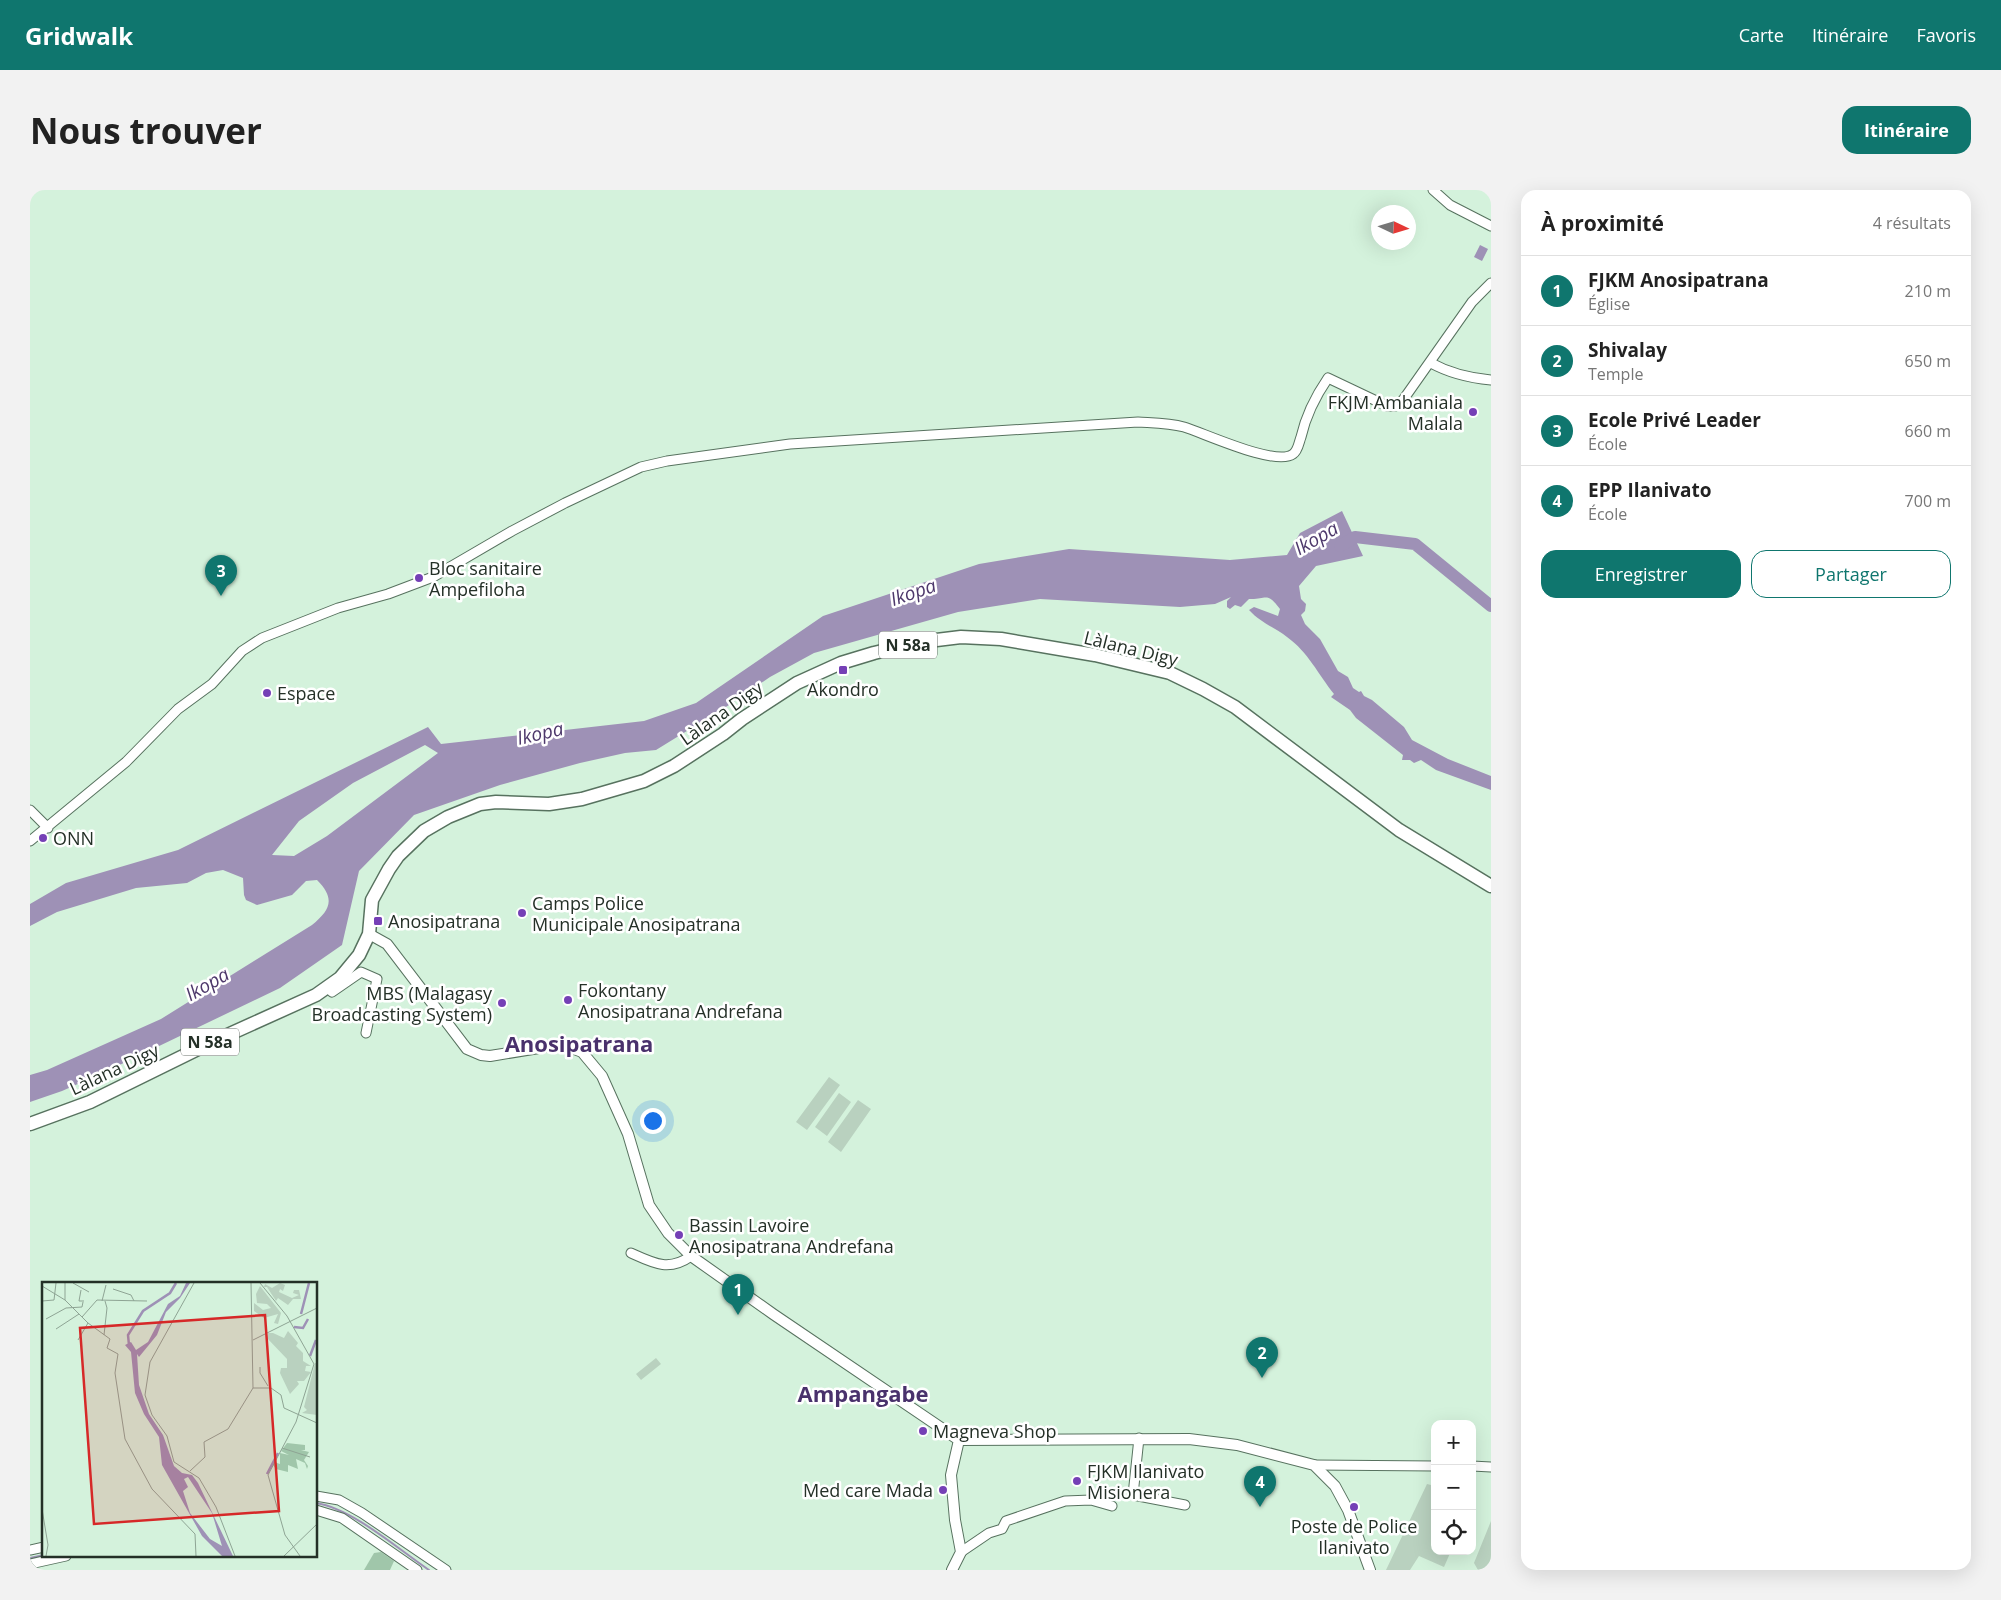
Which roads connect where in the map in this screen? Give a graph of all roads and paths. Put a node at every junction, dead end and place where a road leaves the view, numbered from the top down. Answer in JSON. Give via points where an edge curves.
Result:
{"nodes":[{"id":1,"x":1433,"y":190,"type":"edge"},
{"id":2,"x":1491,"y":226,"type":"edge"},
{"id":3,"x":1491,"y":283,"type":"edge"},
{"id":4,"x":1430,"y":363,"type":"junction"},
{"id":5,"x":1491,"y":380,"type":"edge"},
{"id":6,"x":30,"y":810,"type":"edge"},
{"id":7,"x":48,"y":828,"type":"junction"},
{"id":8,"x":32,"y":837,"type":"edge"},
{"id":9,"x":1491,"y":886,"type":"edge"},
{"id":10,"x":368,"y":934,"type":"junction"},
{"id":11,"x":327,"y":987,"type":"junction"},
{"id":12,"x":366,"y":1033,"type":"dead end"},
{"id":13,"x":30,"y":1124,"type":"edge"},
{"id":14,"x":631,"y":1253,"type":"dead end"},
{"id":15,"x":691,"y":1256,"type":"junction"},
{"id":16,"x":1139,"y":1438,"type":"junction"},
{"id":17,"x":959,"y":1440,"type":"junction"},
{"id":18,"x":1314,"y":1465,"type":"junction"},
{"id":19,"x":1431,"y":1466,"type":"edge"},
{"id":20,"x":1476,"y":1466,"type":"edge"},
{"id":21,"x":1491,"y":1467,"type":"edge"},
{"id":22,"x":318,"y":1496,"type":"edge"},
{"id":23,"x":1185,"y":1505,"type":"dead end"},
{"id":24,"x":1112,"y":1506,"type":"dead end"},
{"id":25,"x":318,"y":1511,"type":"edge"},
{"id":26,"x":960,"y":1552,"type":"junction"},
{"id":27,"x":57,"y":1558,"type":"edge"},
{"id":28,"x":30,"y":1564,"type":"edge"},
{"id":29,"x":417,"y":1570,"type":"edge"},
{"id":30,"x":446,"y":1570,"type":"edge"},
{"id":31,"x":952,"y":1570,"type":"edge"},
{"id":32,"x":1370,"y":1570,"type":"edge"}],
"edges":[{"from":1,"to":2,"type":"street","via":[[1450,205]]},
{"from":3,"to":4,"type":"street","via":[[1472,302]]},
{"from":4,"to":5,"type":"street","via":[[1472,378]]},
{"from":4,"to":7,"type":"street","via":[[1395,406],[1387,406],[1328,378],[1306,416],[1298,446],[1293,454],[1280,458],[1182,426],[1138,422],[790,444],[641,467],[547,512],[434,577],[338,608],[262,638],[242,651],[212,684],[178,708],[126,762]]},
{"from":6,"to":7,"type":"street"},
{"from":7,"to":8,"type":"street"},
{"from":9,"to":10,"type":"main road","name":"Làlana Digy","number":"N 58a","via":[[1399,830],[1235,707],[1170,673],[1027,642],[961,637],[874,652],[812,676],[772,699],[674,766],[644,781],[582,799],[480,804],[448,816],[424,831],[389,869],[372,900]]},
{"from":10,"to":11,"type":"main road","name":"Làlana Digy","number":"N 58a","via":[[358,956],[340,978]]},
{"from":10,"to":15,"type":"street","via":[[387,944],[467,1049],[490,1056],[551,1046],[582,1052],[602,1076],[628,1134],[649,1205],[668,1233]]},
{"from":11,"to":12,"type":"street","via":[[332,992],[361,972],[377,979]]},
{"from":11,"to":13,"type":"main road","name":"Làlana Digy","number":"N 58a","via":[[90,1102]]},
{"from":14,"to":15,"type":"street","via":[[654,1264],[680,1265]]},
{"from":15,"to":17,"type":"street"},
{"from":16,"to":17,"type":"street"},
{"from":16,"to":18,"type":"street","via":[[1237,1445]]},
{"from":16,"to":23,"type":"street","via":[[1133,1495]]},
{"from":17,"to":26,"type":"street","via":[[951,1474]]},
{"from":18,"to":19,"type":"street"},
{"from":18,"to":32,"type":"street","via":[[1335,1486],[1348,1510]]},
{"from":20,"to":21,"type":"street"},
{"from":22,"to":30,"type":"street","via":[[339,1500],[362,1512]]},
{"from":24,"to":26,"type":"street","via":[[1091,1500],[1065,1501],[1006,1521],[1002,1529],[989,1533]]},
{"from":25,"to":29,"type":"street","via":[[342,1518]]},
{"from":26,"to":31,"type":"street"},
{"from":27,"to":28,"type":"street"}]}
